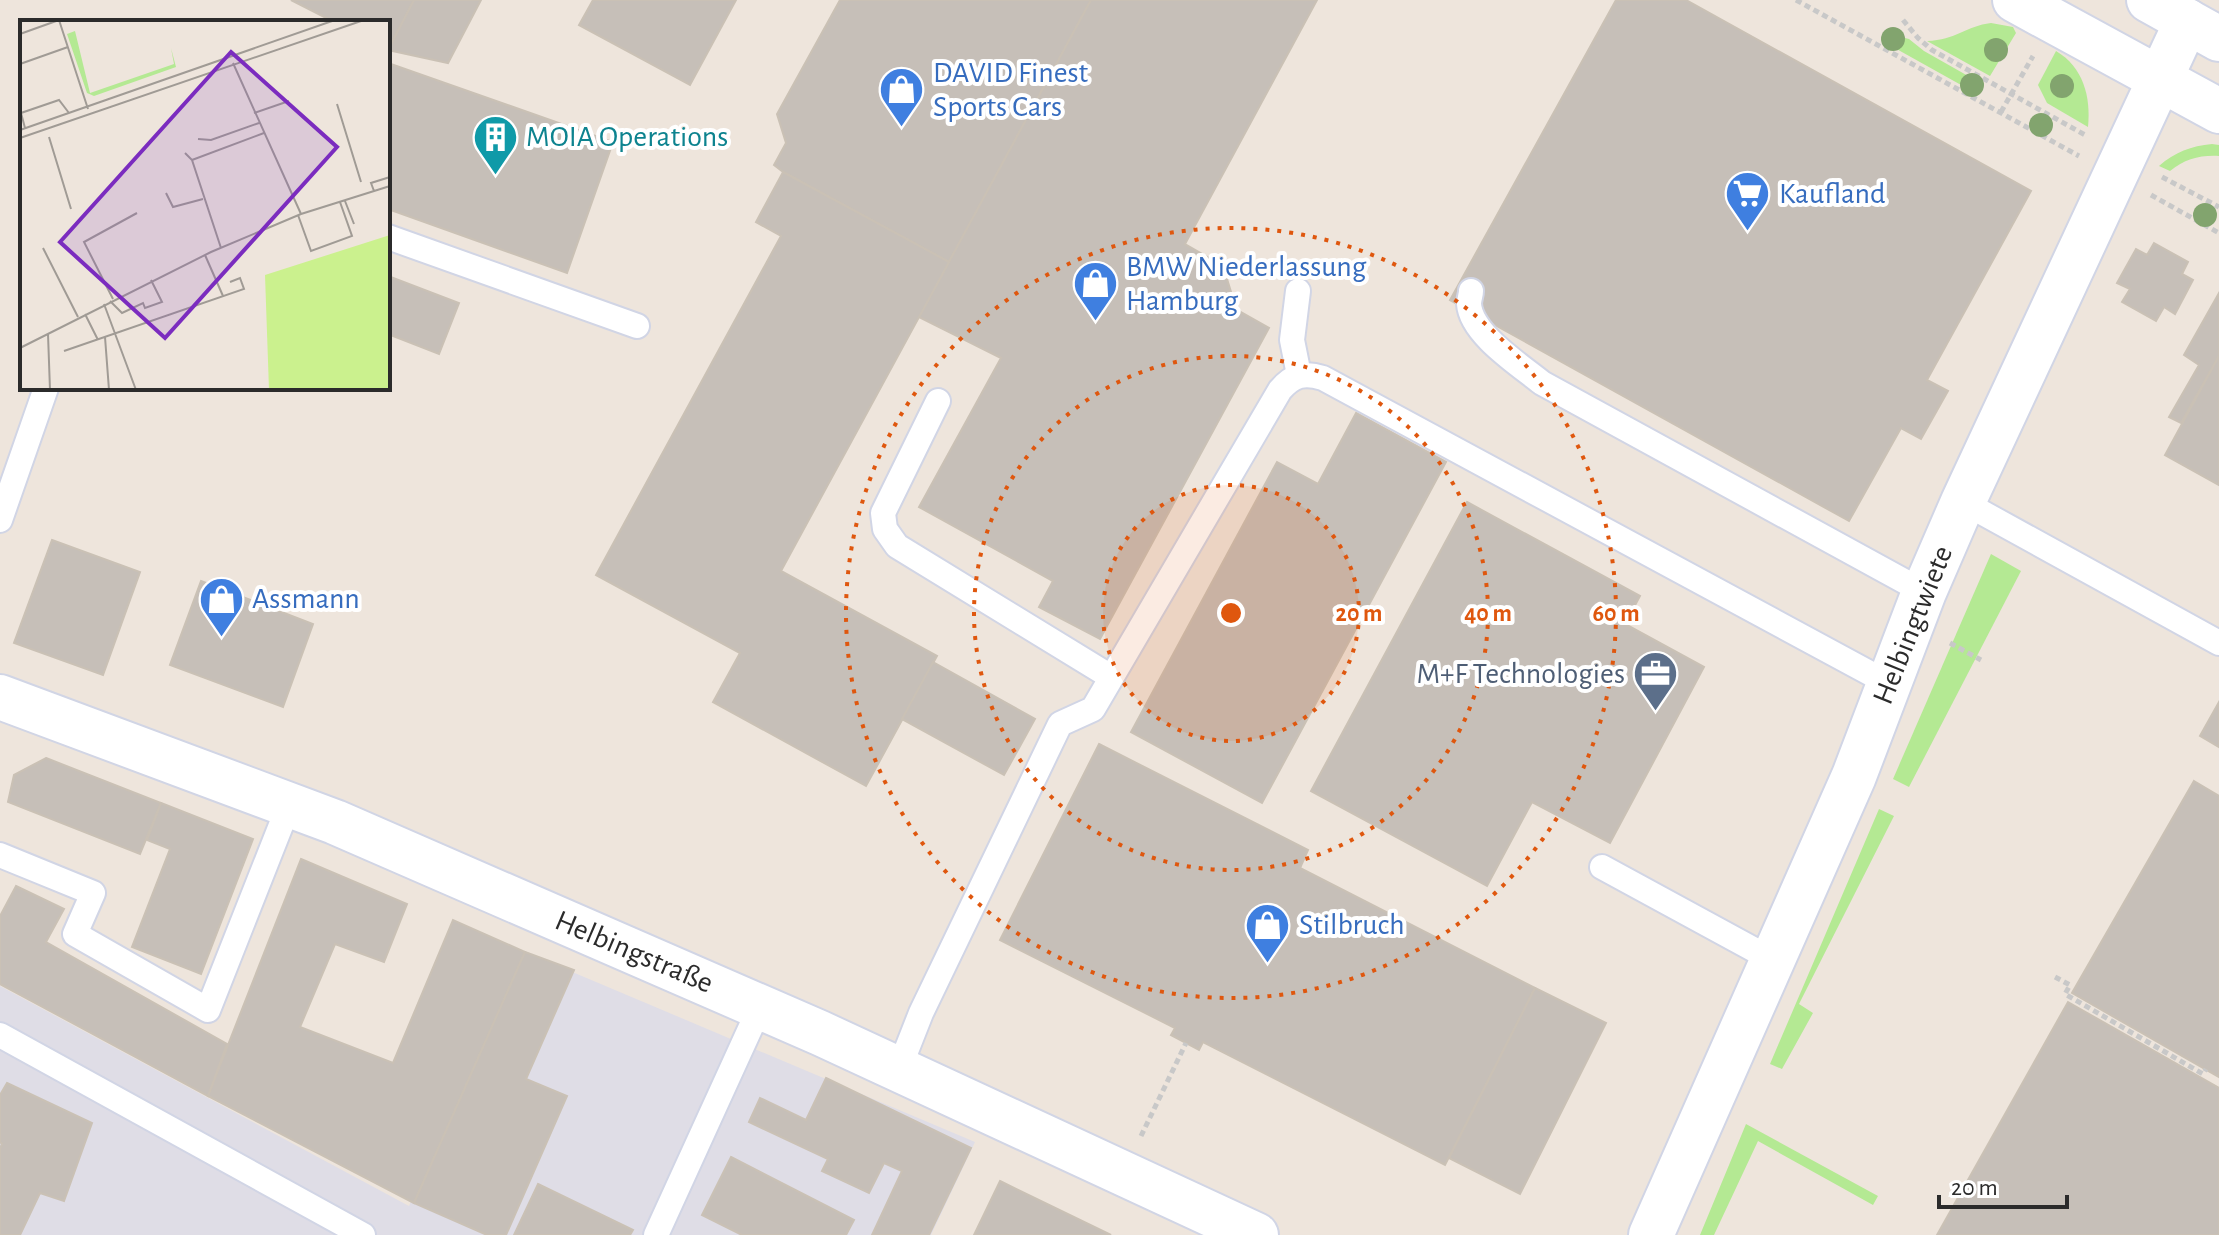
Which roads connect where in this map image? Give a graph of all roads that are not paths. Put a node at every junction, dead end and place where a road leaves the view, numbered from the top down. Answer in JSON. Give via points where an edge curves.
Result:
{"nodes":[{"id":1,"x":2015,"y":0,"type":"edge"},
{"id":2,"x":2149,"y":0,"type":"edge"},
{"id":3,"x":2203,"y":30,"type":"edge"},
{"id":4,"x":2161,"y":79,"type":"junction"},
{"id":5,"x":2219,"y":111,"type":"edge"},
{"id":6,"x":390,"y":238,"type":"edge"},
{"id":7,"x":1298,"y":291,"type":"dead end"},
{"id":8,"x":1471,"y":291,"type":"dead end"},
{"id":9,"x":637,"y":326,"type":"dead end"},
{"id":10,"x":1299,"y":375,"type":"junction"},
{"id":11,"x":45,"y":390,"type":"edge"},
{"id":12,"x":938,"y":401,"type":"dead end"},
{"id":13,"x":1963,"y":502,"type":"junction"},
{"id":14,"x":0,"y":520,"type":"edge"},
{"id":15,"x":1924,"y":592,"type":"junction"},
{"id":16,"x":2219,"y":643,"type":"edge"},
{"id":17,"x":1111,"y":677,"type":"junction"},
{"id":18,"x":1888,"y":683,"type":"junction"},
{"id":19,"x":0,"y":697,"type":"edge"},
{"id":20,"x":289,"y":805,"type":"junction"},
{"id":21,"x":0,"y":855,"type":"edge"},
{"id":22,"x":1602,"y":867,"type":"dead end"},
{"id":23,"x":1773,"y":960,"type":"junction"},
{"id":24,"x":760,"y":1007,"type":"junction"},
{"id":25,"x":0,"y":1035,"type":"edge"},
{"id":26,"x":899,"y":1069,"type":"junction"},
{"id":27,"x":363,"y":1235,"type":"edge"},
{"id":28,"x":656,"y":1235,"type":"edge"},
{"id":29,"x":1256,"y":1235,"type":"edge"},
{"id":30,"x":1651,"y":1235,"type":"edge"}],
"edges":[{"from":1,"to":4,"type":"street"},
{"from":2,"to":3,"type":"street"},
{"from":3,"to":4,"type":"street","name":"Helbingtwiete"},
{"from":4,"to":5,"type":"street"},
{"from":4,"to":13,"type":"street","name":"Helbingtwiete"},
{"from":6,"to":9,"type":"lane"},
{"from":7,"to":10,"type":"lane","via":[[1292,340]]},
{"from":8,"to":15,"type":"lane","via":[[1475,321],[1542,383]]},
{"from":10,"to":17,"type":"lane","via":[[1280,390]]},
{"from":10,"to":18,"type":"lane","via":[[1323,378]]},
{"from":11,"to":14,"type":"lane"},
{"from":12,"to":17,"type":"lane","via":[[883,513],[885,529],[897,546]]},
{"from":13,"to":15,"type":"street","name":"Helbingtwiete"},
{"from":13,"to":16,"type":"lane"},
{"from":15,"to":18,"type":"street","name":"Helbingtwiete"},
{"from":17,"to":26,"type":"lane","via":[[1093,709],[1060,724]]},
{"from":18,"to":23,"type":"street","name":"Helbingtwiete","via":[[1854,776]]},
{"from":19,"to":20,"type":"street","name":"Helbingstraße"},
{"from":20,"to":21,"type":"lane","via":[[208,1010],[75,934],[93,893]]},
{"from":20,"to":24,"type":"street","name":"Helbingstraße"},
{"from":22,"to":23,"type":"lane"},
{"from":23,"to":30,"type":"street","name":"Helbingtwiete"},
{"from":24,"to":26,"type":"street","name":"Helbingstraße"},
{"from":24,"to":28,"type":"lane"},
{"from":25,"to":27,"type":"lane"},
{"from":26,"to":29,"type":"street","name":"Helbingstraße"}]}
